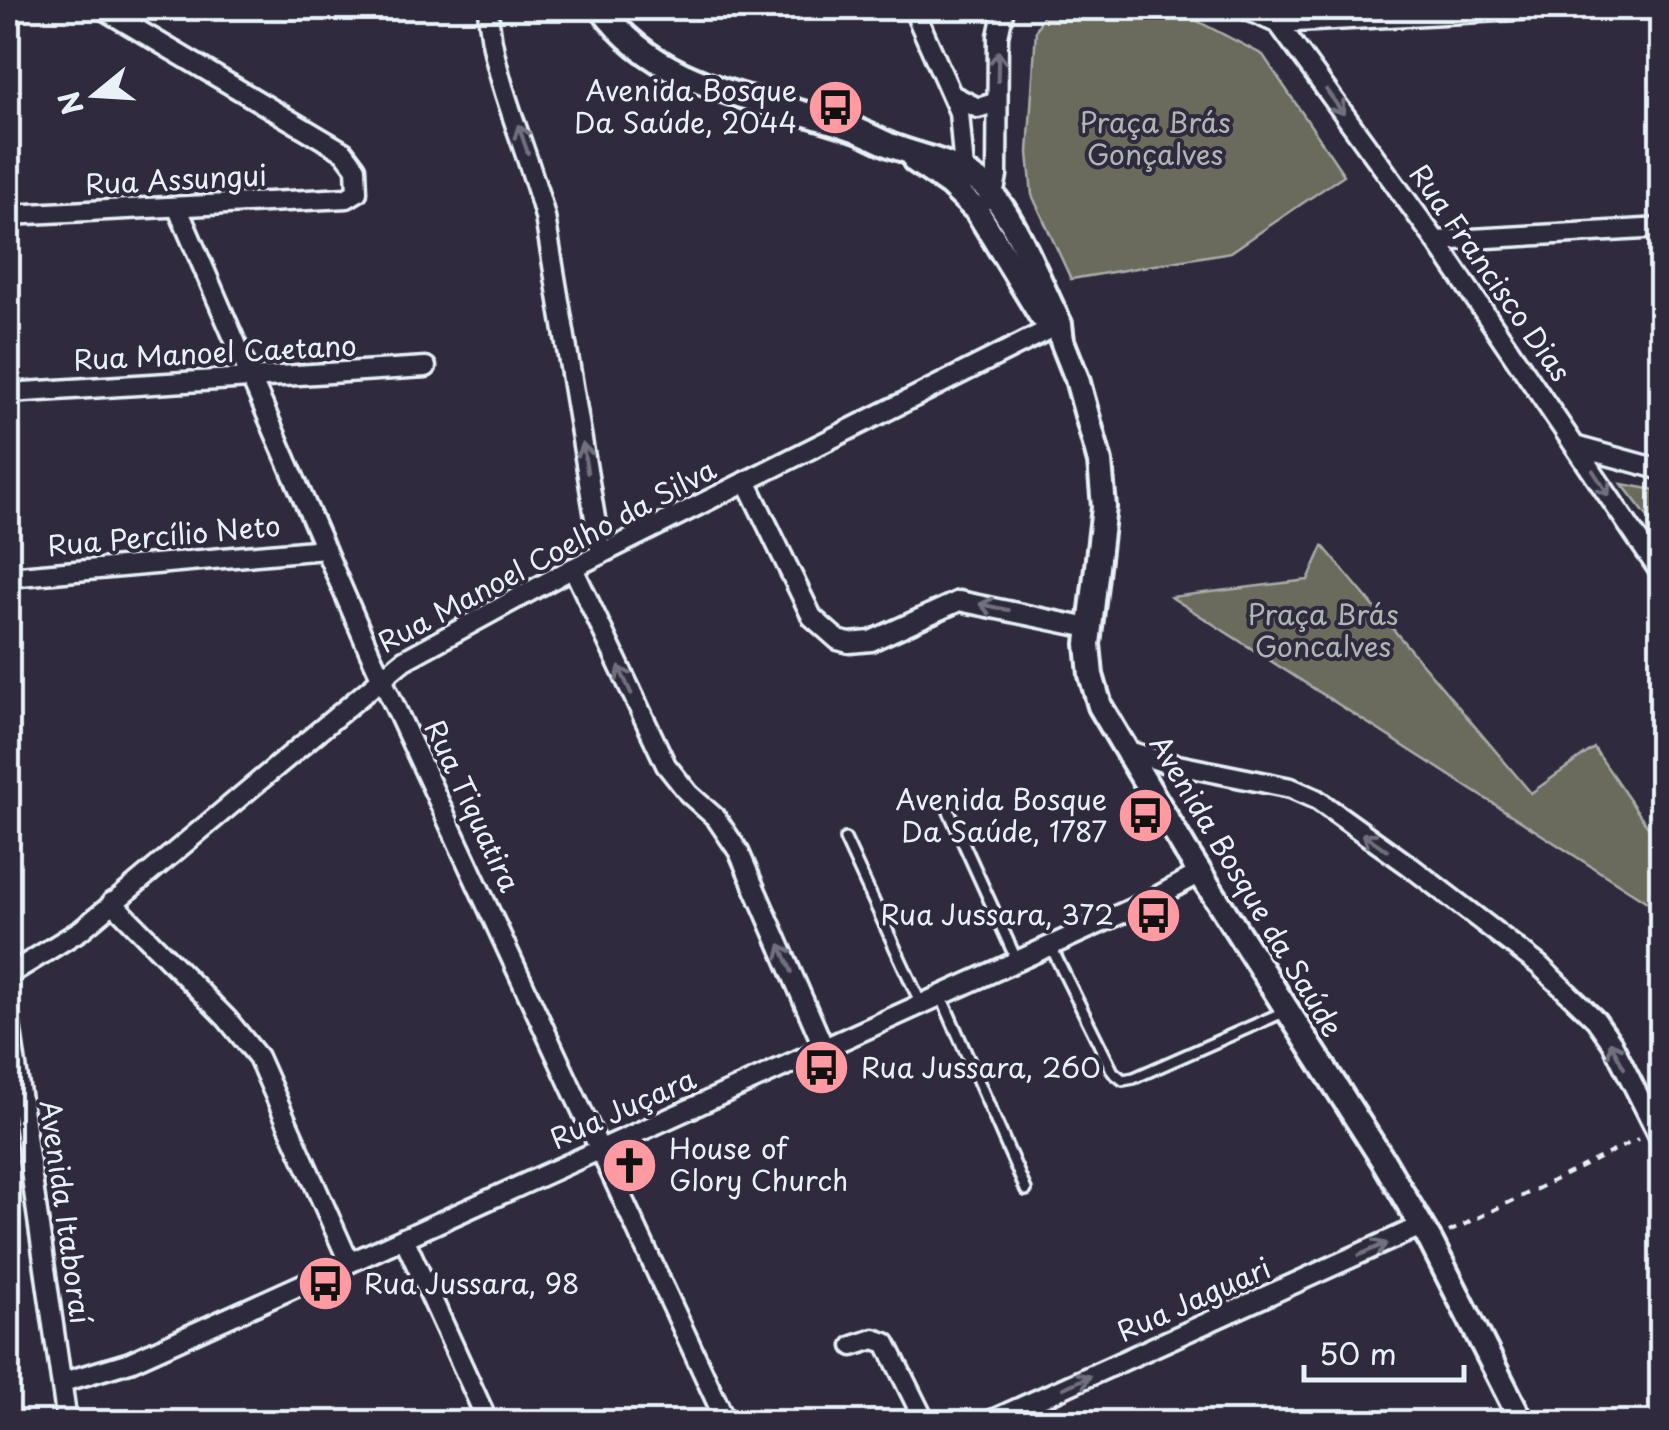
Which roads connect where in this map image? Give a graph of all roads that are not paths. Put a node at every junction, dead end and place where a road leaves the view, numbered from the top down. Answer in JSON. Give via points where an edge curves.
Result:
{"nodes":[{"id":1,"x":101,"y":8,"type":"edge"},
{"id":2,"x":488,"y":8,"type":"edge"},
{"id":3,"x":601,"y":8,"type":"edge"},
{"id":4,"x":913,"y":8,"type":"edge"},
{"id":5,"x":1004,"y":8,"type":"edge"},
{"id":6,"x":1243,"y":8,"type":"edge"},
{"id":7,"x":1554,"y":8,"type":"edge"},
{"id":8,"x":1272,"y":15,"type":"edge"},
{"id":9,"x":952,"y":95,"type":"junction"},
{"id":10,"x":997,"y":102,"type":"junction"},
{"id":11,"x":892,"y":146,"type":"junction"},
{"id":12,"x":962,"y":168,"type":"junction"},
{"id":13,"x":980,"y":203,"type":"junction"},
{"id":14,"x":178,"y":208,"type":"junction"},
{"id":15,"x":8,"y":215,"type":"edge"},
{"id":16,"x":1662,"y":228,"type":"edge"},
{"id":17,"x":1436,"y":241,"type":"junction"},
{"id":18,"x":1057,"y":332,"type":"junction"},
{"id":19,"x":426,"y":367,"type":"dead end"},
{"id":20,"x":251,"y":379,"type":"junction"},
{"id":21,"x":8,"y":393,"type":"edge"},
{"id":22,"x":1578,"y":448,"type":"junction"},
{"id":23,"x":1662,"y":470,"type":"edge"},
{"id":24,"x":746,"y":480,"type":"junction"},
{"id":25,"x":325,"y":550,"type":"junction"},
{"id":26,"x":600,"y":554,"type":"junction"},
{"id":27,"x":572,"y":568,"type":"junction"},
{"id":28,"x":1659,"y":568,"type":"edge"},
{"id":29,"x":8,"y":577,"type":"edge"},
{"id":30,"x":1089,"y":628,"type":"junction"},
{"id":31,"x":382,"y":675,"type":"junction"},
{"id":32,"x":1129,"y":751,"type":"junction"},
{"id":33,"x":947,"y":807,"type":"dead end"},
{"id":34,"x":845,"y":838,"type":"dead end"},
{"id":35,"x":1200,"y":872,"type":"junction"},
{"id":36,"x":112,"y":902,"type":"junction"},
{"id":37,"x":1050,"y":945,"type":"junction"},
{"id":38,"x":1017,"y":961,"type":"junction"},
{"id":39,"x":8,"y":974,"type":"edge"},
{"id":40,"x":941,"y":995,"type":"junction"},
{"id":41,"x":921,"y":1004,"type":"junction"},
{"id":42,"x":8,"y":1010,"type":"edge"},
{"id":43,"x":1286,"y":1010,"type":"junction"},
{"id":44,"x":824,"y":1048,"type":"junction"},
{"id":45,"x":1657,"y":1126,"type":"edge"},
{"id":46,"x":600,"y":1149,"type":"junction"},
{"id":47,"x":1026,"y":1190,"type":"dead end"},
{"id":48,"x":1421,"y":1233,"type":"junction"},
{"id":49,"x":404,"y":1238,"type":"junction"},
{"id":50,"x":349,"y":1262,"type":"junction"},
{"id":51,"x":853,"y":1346,"type":"dead end"},
{"id":52,"x":63,"y":1382,"type":"junction"},
{"id":53,"x":67,"y":1422,"type":"edge"},
{"id":54,"x":488,"y":1422,"type":"edge"},
{"id":55,"x":726,"y":1422,"type":"edge"},
{"id":56,"x":925,"y":1422,"type":"edge"},
{"id":57,"x":988,"y":1422,"type":"edge"},
{"id":58,"x":1522,"y":1422,"type":"edge"}],
"edges":[{"from":1,"to":14,"type":"street","name":"Rua Assungui","via":[[344,152],[356,168],[357,192],[348,198]]},
{"from":26,"to":2,"type":"street","one_way":true,"via":[[545,217],[494,56]]},
{"from":3,"to":11,"type":"street","name":"Avenida Bosque da Saúde","via":[[655,62],[711,88]]},
{"from":4,"to":9,"type":"street"},
{"from":10,"to":5,"type":"street","one_way":true},
{"from":6,"to":8,"type":"street"},
{"from":7,"to":8,"type":"street"},
{"from":8,"to":17,"type":"street","name":"Rua Francisco Dias","one_way":true},
{"from":9,"to":10,"type":"street","via":[[978,108]]},
{"from":9,"to":12,"type":"street","via":[[962,126]]},
{"from":10,"to":13,"type":"street","via":[[997,176]]},
{"from":11,"to":12,"type":"street","name":"Avenida Bosque da Saúde"},
{"from":11,"to":13,"type":"street","name":"Avenida Bosque da Saúde"},
{"from":12,"to":13,"type":"street","name":"Avenida Bosque da Saúde"},
{"from":13,"to":18,"type":"street","name":"Avenida Bosque da Saúde"},
{"from":14,"to":15,"type":"street","name":"Rua Assungui"},
{"from":14,"to":20,"type":"street","name":"Rua Tiquatira"},
{"from":16,"to":17,"type":"street"},
{"from":17,"to":22,"type":"street","name":"Rua Francisco Dias"},
{"from":18,"to":24,"type":"street","name":"Rua Manoel Coelho da Silva"},
{"from":18,"to":30,"type":"street","name":"Avenida Bosque da Saúde","via":[[1100,462],[1104,507]]},
{"from":19,"to":20,"type":"street","name":"Rua Manoel Caetano"},
{"from":20,"to":21,"type":"street","name":"Rua Manoel Caetano"},
{"from":20,"to":25,"type":"street","name":"Rua Tiquatira"},
{"from":22,"to":23,"type":"street"},
{"from":22,"to":28,"type":"street","name":"Rua Francisco Dias","one_way":true},
{"from":24,"to":26,"type":"street","name":"Rua Manoel Coelho da Silva"},
{"from":30,"to":24,"type":"street","one_way":true,"via":[[959,601],[870,641],[838,640],[812,617]]},
{"from":25,"to":29,"type":"street","name":"Rua Percílio Neto"},
{"from":25,"to":31,"type":"street","name":"Rua Tiquatira"},
{"from":26,"to":27,"type":"street","name":"Rua Manoel Coelho da Silva"},
{"from":27,"to":31,"type":"street","name":"Rua Manoel Coelho da Silva"},
{"from":44,"to":27,"type":"street","one_way":true,"via":[[739,852],[666,766]]},
{"from":30,"to":32,"type":"street","name":"Avenida Bosque da Saúde","via":[[1100,706]]},
{"from":31,"to":36,"type":"street","name":"Rua Manoel Coelho da Silva"},
{"from":31,"to":46,"type":"street","name":"Rua Tiquatira"},
{"from":32,"to":35,"type":"street","name":"Avenida Bosque da Saúde"},
{"from":45,"to":32,"type":"street","one_way":true,"via":[[1612,1044],[1578,1000],[1379,844],[1291,788]]},
{"from":33,"to":38,"type":"lane"},
{"from":34,"to":41,"type":"lane"},
{"from":35,"to":37,"type":"street","name":"Rua Juçara"},
{"from":35,"to":43,"type":"street","name":"Avenida Bosque da Saúde"},
{"from":36,"to":39,"type":"street","name":"Rua Manoel Coelho da Silva","via":[[56,948]]},
{"from":36,"to":50,"type":"street","via":[[258,1056]]},
{"from":37,"to":38,"type":"street","name":"Rua Juçara"},
{"from":37,"to":43,"type":"lane","via":[[1123,1080]]},
{"from":38,"to":40,"type":"street","name":"Rua Juçara"},
{"from":40,"to":41,"type":"street","name":"Rua Juçara"},
{"from":40,"to":47,"type":"lane"},
{"from":41,"to":44,"type":"street","name":"Rua Juçara"},
{"from":42,"to":52,"type":"street","name":"Avenida Itaboraí"},
{"from":43,"to":48,"type":"street","name":"Avenida Bosque da Saúde","via":[[1384,1162]]},
{"from":44,"to":46,"type":"street","name":"Rua Juçara"},
{"from":46,"to":49,"type":"street","name":"Rua Juçara"},
{"from":46,"to":55,"type":"street","name":"Rua Tiquatira"},
{"from":57,"to":48,"type":"street","name":"Rua Jaguari","one_way":true},
{"from":48,"to":58,"type":"street","name":"Avenida Bosque da Saúde"},
{"from":49,"to":50,"type":"street","name":"Rua Juçara"},
{"from":49,"to":54,"type":"street"},
{"from":50,"to":52,"type":"street","name":"Rua Juçara","via":[[130,1362]]},
{"from":51,"to":56,"type":"street","via":[[874,1338],[886,1343]]},
{"from":52,"to":53,"type":"street","name":"Avenida Itaboraí"}]}
